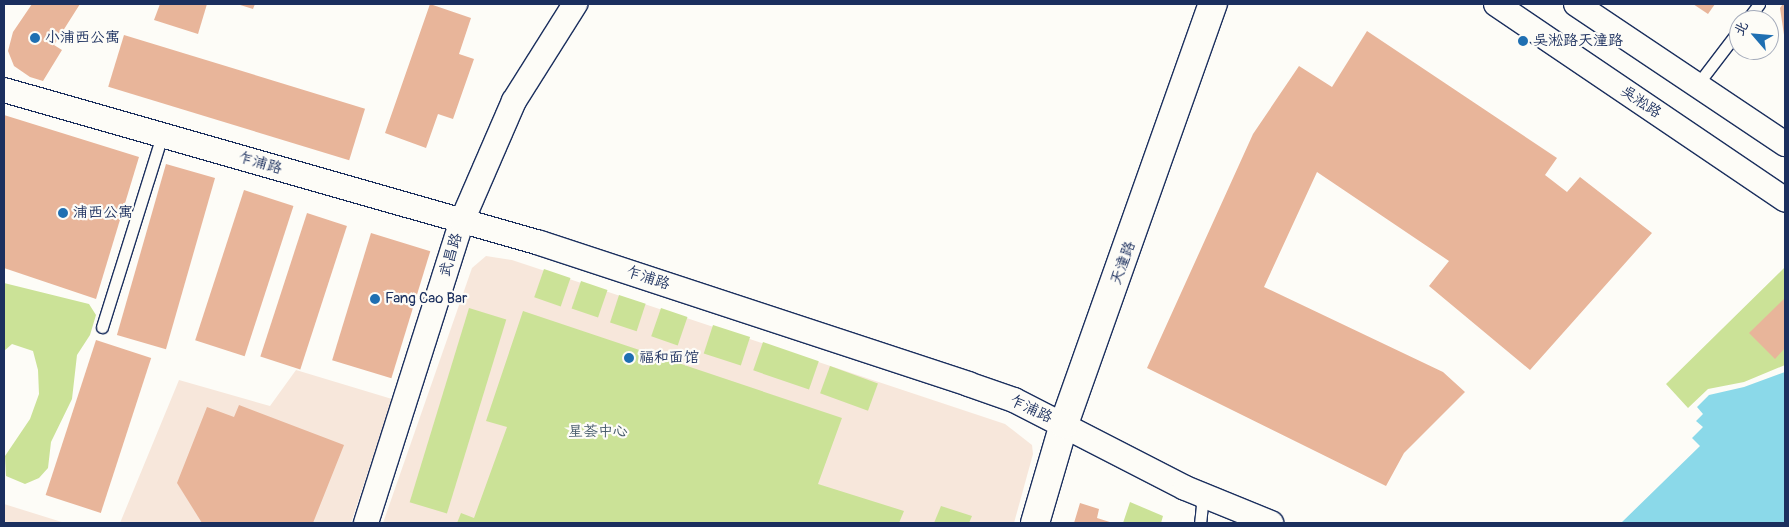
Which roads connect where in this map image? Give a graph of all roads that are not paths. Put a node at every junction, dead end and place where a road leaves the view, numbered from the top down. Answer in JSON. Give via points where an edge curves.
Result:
{"nodes":[{"id":1,"x":575,"y":4,"type":"edge"},
{"id":2,"x":1213,"y":4,"type":"edge"},
{"id":3,"x":1496,"y":4,"type":"edge"},
{"id":4,"x":1576,"y":4,"type":"edge"},
{"id":5,"x":1729,"y":43,"type":"edge"},
{"id":6,"x":1697,"y":85,"type":"junction"},
{"id":7,"x":4,"y":90,"type":"edge"},
{"id":8,"x":162,"y":135,"type":"junction"},
{"id":9,"x":1785,"y":144,"type":"edge"},
{"id":10,"x":1785,"y":200,"type":"edge"},
{"id":11,"x":462,"y":221,"type":"junction"},
{"id":12,"x":102,"y":327,"type":"dead end"},
{"id":13,"x":1064,"y":424,"type":"junction"},
{"id":14,"x":1197,"y":493,"type":"junction"},
{"id":15,"x":1255,"y":521,"type":"edge"},
{"id":16,"x":366,"y":523,"type":"edge"},
{"id":17,"x":1035,"y":523,"type":"edge"},
{"id":18,"x":1200,"y":523,"type":"edge"}],
"edges":[{"from":1,"to":11,"type":"street","name":"武昌路","via":[[514,101]]},
{"from":2,"to":13,"type":"main road","name":"天潼路"},
{"from":3,"to":10,"type":"street","name":"吴淞路"},
{"from":4,"to":6,"type":"street"},
{"from":5,"to":6,"type":"lane"},
{"from":6,"to":9,"type":"street"},
{"from":7,"to":8,"type":"street","name":"乍浦路"},
{"from":8,"to":11,"type":"street","name":"乍浦路"},
{"from":8,"to":12,"type":"lane"},
{"from":11,"to":13,"type":"street","name":"乍浦路","via":[[540,243],[968,384],[1014,400]]},
{"from":11,"to":16,"type":"street","name":"武昌路"},
{"from":13,"to":14,"type":"street","name":"乍浦路"},
{"from":13,"to":17,"type":"main road","name":"天潼路"},
{"from":14,"to":15,"type":"street","name":"乍浦路"},
{"from":14,"to":18,"type":"lane","via":[[1202,505]]}]}
